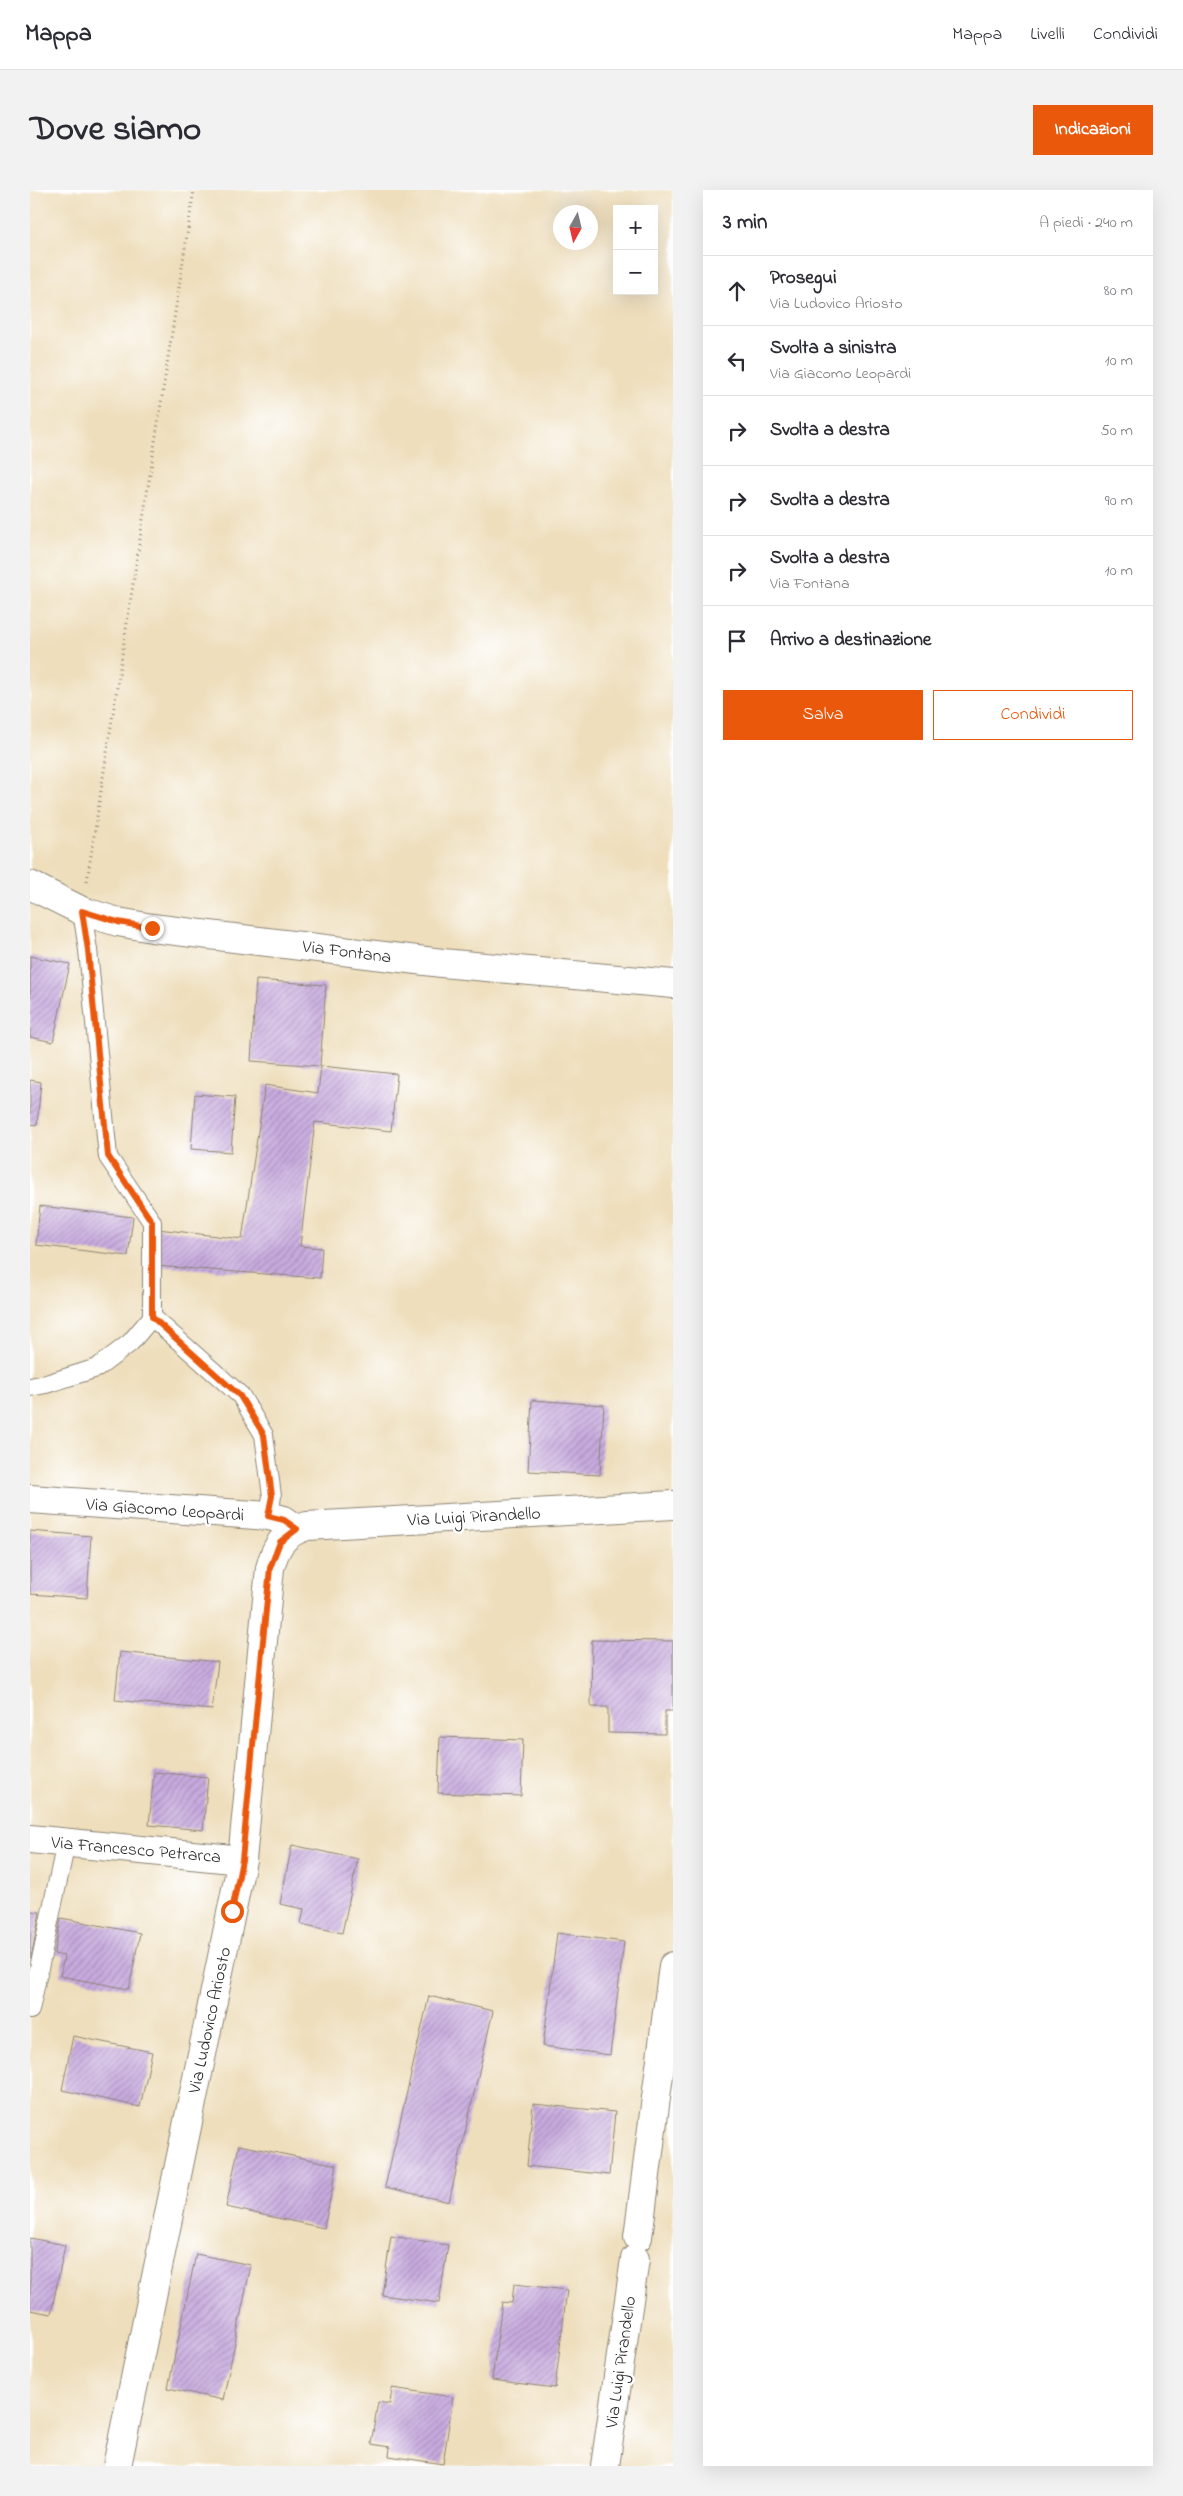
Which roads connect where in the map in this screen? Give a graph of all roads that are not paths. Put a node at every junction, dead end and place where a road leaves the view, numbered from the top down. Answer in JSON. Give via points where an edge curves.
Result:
{"nodes":[{"id":1,"x":30,"y":885,"type":"edge"},
{"id":2,"x":82,"y":911,"type":"junction"},
{"id":3,"x":673,"y":984,"type":"edge"},
{"id":4,"x":152,"y":1317,"type":"junction"},
{"id":5,"x":30,"y":1387,"type":"edge"},
{"id":6,"x":30,"y":1499,"type":"edge"},
{"id":7,"x":673,"y":1505,"type":"edge"},
{"id":8,"x":268,"y":1516,"type":"junction"},
{"id":9,"x":288,"y":1536,"type":"junction"},
{"id":10,"x":30,"y":1839,"type":"edge"},
{"id":11,"x":66,"y":1843,"type":"junction"},
{"id":12,"x":242,"y":1860,"type":"junction"},
{"id":13,"x":673,"y":1966,"type":"edge"},
{"id":14,"x":30,"y":2010,"type":"edge"},
{"id":15,"x":117,"y":2466,"type":"edge"},
{"id":16,"x":605,"y":2466,"type":"edge"}],
"edges":[{"from":1,"to":2,"type":"street","name":"Via Fontana"},
{"from":2,"to":3,"type":"street","name":"Via Fontana","via":[[118,922],[162,929],[442,963]]},
{"from":2,"to":4,"type":"lane","via":[[108,1156],[152,1222]]},
{"from":4,"to":5,"type":"lane","via":[[130,1343],[97,1368]]},
{"from":4,"to":8,"type":"lane","via":[[240,1396],[264,1435],[272,1496]]},
{"from":6,"to":8,"type":"street","name":"Via Giacomo Leopardi"},
{"from":7,"to":9,"type":"street","name":"Via Luigi Pirandello","via":[[307,1526]]},
{"from":8,"to":9,"type":"street","name":"Via Giacomo Leopardi","via":[[284,1520]]},
{"from":9,"to":12,"type":"street","name":"Via Ludovico Ariosto","via":[[270,1568]]},
{"from":10,"to":11,"type":"street","name":"Via Francesco Petrarca"},
{"from":11,"to":12,"type":"street","name":"Via Francesco Petrarca"},
{"from":11,"to":14,"type":"lane"},
{"from":12,"to":15,"type":"street","name":"Via Ludovico Ariosto"},
{"from":13,"to":16,"type":"street","name":"Via Luigi Pirandello"}]}
